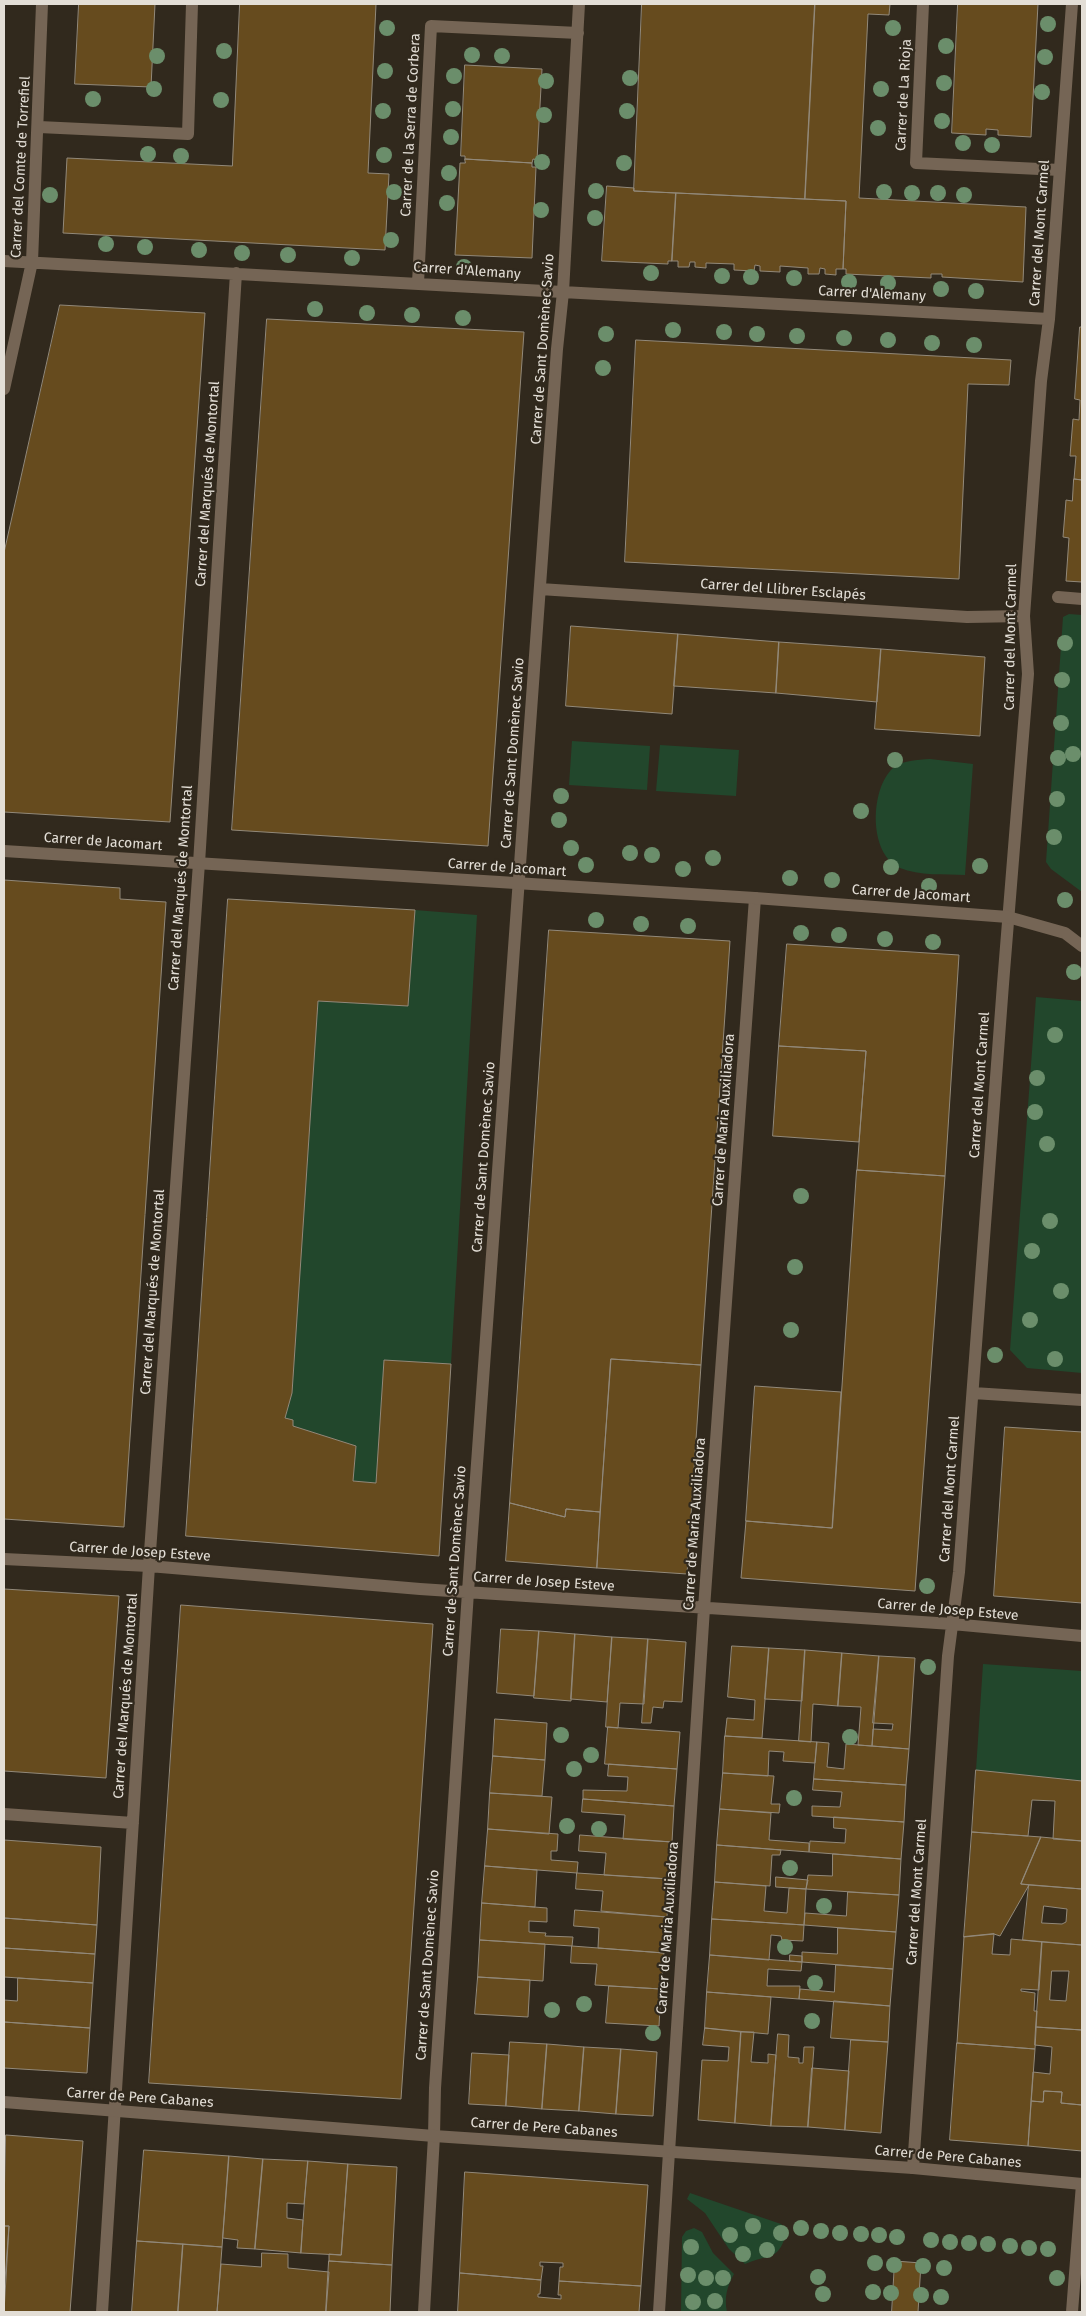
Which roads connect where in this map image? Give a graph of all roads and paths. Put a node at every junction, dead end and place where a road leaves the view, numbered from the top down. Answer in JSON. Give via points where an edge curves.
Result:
{"nodes":[{"id":1,"x":42,"y":4,"type":"edge"},
{"id":2,"x":192,"y":4,"type":"edge"},
{"id":3,"x":579,"y":4,"type":"edge"},
{"id":4,"x":923,"y":4,"type":"edge"},
{"id":5,"x":1072,"y":4,"type":"edge"},
{"id":6,"x":578,"y":33,"type":"junction"},
{"id":7,"x":39,"y":127,"type":"junction"},
{"id":8,"x":1060,"y":170,"type":"junction"},
{"id":9,"x":4,"y":261,"type":"edge"},
{"id":10,"x":32,"y":262,"type":"junction"},
{"id":11,"x":236,"y":273,"type":"junction"},
{"id":12,"x":418,"y":283,"type":"junction"},
{"id":13,"x":563,"y":292,"type":"junction"},
{"id":14,"x":1049,"y":319,"type":"junction"},
{"id":15,"x":4,"y":389,"type":"edge"},
{"id":16,"x":540,"y":589,"type":"junction"},
{"id":17,"x":1058,"y":597,"type":"dead end"},
{"id":18,"x":1082,"y":599,"type":"edge"},
{"id":19,"x":1024,"y":616,"type":"junction"},
{"id":20,"x":4,"y":850,"type":"edge"},
{"id":21,"x":198,"y":863,"type":"junction"},
{"id":22,"x":518,"y":884,"type":"junction"},
{"id":23,"x":755,"y":898,"type":"junction"},
{"id":24,"x":1008,"y":917,"type":"junction"},
{"id":25,"x":1082,"y":946,"type":"edge"},
{"id":26,"x":973,"y":1393,"type":"junction"},
{"id":27,"x":1082,"y":1400,"type":"edge"},
{"id":28,"x":4,"y":1558,"type":"edge"},
{"id":29,"x":148,"y":1566,"type":"junction"},
{"id":30,"x":469,"y":1592,"type":"junction"},
{"id":31,"x":704,"y":1608,"type":"junction"},
{"id":32,"x":952,"y":1624,"type":"junction"},
{"id":33,"x":1082,"y":1636,"type":"edge"},
{"id":34,"x":4,"y":1814,"type":"edge"},
{"id":35,"x":133,"y":1823,"type":"junction"},
{"id":36,"x":4,"y":2102,"type":"edge"},
{"id":37,"x":115,"y":2111,"type":"junction"},
{"id":38,"x":434,"y":2136,"type":"junction"},
{"id":39,"x":669,"y":2152,"type":"junction"},
{"id":40,"x":912,"y":2168,"type":"junction"},
{"id":41,"x":1082,"y":2184,"type":"edge"},
{"id":42,"x":102,"y":2312,"type":"edge"},
{"id":43,"x":424,"y":2312,"type":"edge"},
{"id":44,"x":659,"y":2312,"type":"edge"},
{"id":45,"x":1072,"y":2312,"type":"edge"}],
"edges":[{"from":1,"to":7,"type":"street","name":"Carrer del Comte de Torrefiel"},
{"from":2,"to":7,"type":"street","via":[[188,134]]},
{"from":3,"to":6,"type":"street","name":"Carrer de Sant Domènec Savio"},
{"from":4,"to":8,"type":"street","name":"Carrer de La Rioja","via":[[916,163]]},
{"from":5,"to":8,"type":"street","name":"Carrer del Mont Carmel"},
{"from":6,"to":12,"type":"street","name":"Carrer de la Serra de Corbera","via":[[431,26]]},
{"from":6,"to":13,"type":"street","name":"Carrer de Sant Domènec Savio"},
{"from":7,"to":10,"type":"street","name":"Carrer del Comte de Torrefiel"},
{"from":8,"to":14,"type":"street","name":"Carrer del Mont Carmel"},
{"from":9,"to":10,"type":"street","name":"Carrer d'Alemany"},
{"from":10,"to":11,"type":"street","name":"Carrer d'Alemany"},
{"from":10,"to":15,"type":"street","name":"Carrer del Comte de Torrefiel"},
{"from":11,"to":12,"type":"street","name":"Carrer d'Alemany"},
{"from":11,"to":21,"type":"street","name":"Carrer del Marqués de Montortal"},
{"from":12,"to":13,"type":"street","name":"Carrer d'Alemany"},
{"from":13,"to":14,"type":"street","name":"Carrer d'Alemany"},
{"from":13,"to":16,"type":"street","name":"Carrer de Sant Domènec Savio"},
{"from":14,"to":19,"type":"street","name":"Carrer del Mont Carmel","via":[[1041,381]]},
{"from":16,"to":19,"type":"street","name":"Carrer del Llibrer Esclapés","via":[[967,616]]},
{"from":16,"to":22,"type":"street","name":"Carrer de Sant Domènec Savio"},
{"from":17,"to":18,"type":"street"},
{"from":19,"to":24,"type":"street","name":"Carrer del Mont Carmel","via":[[1028,674]]},
{"from":20,"to":21,"type":"street","name":"Carrer de Jacomart"},
{"from":21,"to":22,"type":"street","name":"Carrer de Jacomart"},
{"from":21,"to":29,"type":"street","name":"Carrer del Marqués de Montortal"},
{"from":22,"to":23,"type":"street","name":"Carrer de Jacomart"},
{"from":22,"to":30,"type":"street","name":"Carrer de Sant Domènec Savio"},
{"from":23,"to":24,"type":"street","name":"Carrer de Jacomart"},
{"from":23,"to":31,"type":"street","name":"Carrer de Maria Auxiliadora"},
{"from":24,"to":25,"type":"street","name":"Carrer de Jacomart","via":[[1065,934]]},
{"from":24,"to":26,"type":"street","name":"Carrer del Mont Carmel"},
{"from":26,"to":27,"type":"street"},
{"from":26,"to":32,"type":"street","name":"Carrer del Mont Carmel"},
{"from":28,"to":29,"type":"street","name":"Carrer de Josep Esteve"},
{"from":29,"to":30,"type":"street","name":"Carrer de Josep Esteve"},
{"from":29,"to":35,"type":"street","name":"Carrer del Marqués de Montortal"},
{"from":30,"to":31,"type":"street","name":"Carrer de Josep Esteve"},
{"from":30,"to":38,"type":"street","name":"Carrer de Sant Domènec Savio"},
{"from":31,"to":32,"type":"street","name":"Carrer de Josep Esteve"},
{"from":31,"to":39,"type":"street","name":"Carrer de Maria Auxiliadora"},
{"from":32,"to":33,"type":"street","name":"Carrer de Josep Esteve"},
{"from":32,"to":40,"type":"street","name":"Carrer del Mont Carmel"},
{"from":34,"to":35,"type":"street"},
{"from":35,"to":37,"type":"street","name":"Carrer del Marqués de Montortal"},
{"from":36,"to":37,"type":"street","name":"Carrer de Pere Cabanes"},
{"from":37,"to":38,"type":"street","name":"Carrer de Pere Cabanes"},
{"from":37,"to":42,"type":"street","name":"Carrer del Marqués de Montortal"},
{"from":38,"to":39,"type":"street","name":"Carrer de Pere Cabanes"},
{"from":38,"to":43,"type":"street","name":"Carrer de Sant Domènec Savio"},
{"from":39,"to":40,"type":"street","name":"Carrer de Pere Cabanes"},
{"from":39,"to":44,"type":"street","name":"Carrer de Maria Auxiliadora"},
{"from":40,"to":41,"type":"street","name":"Carrer de Pere Cabanes"},
{"from":41,"to":45,"type":"street"}]}
